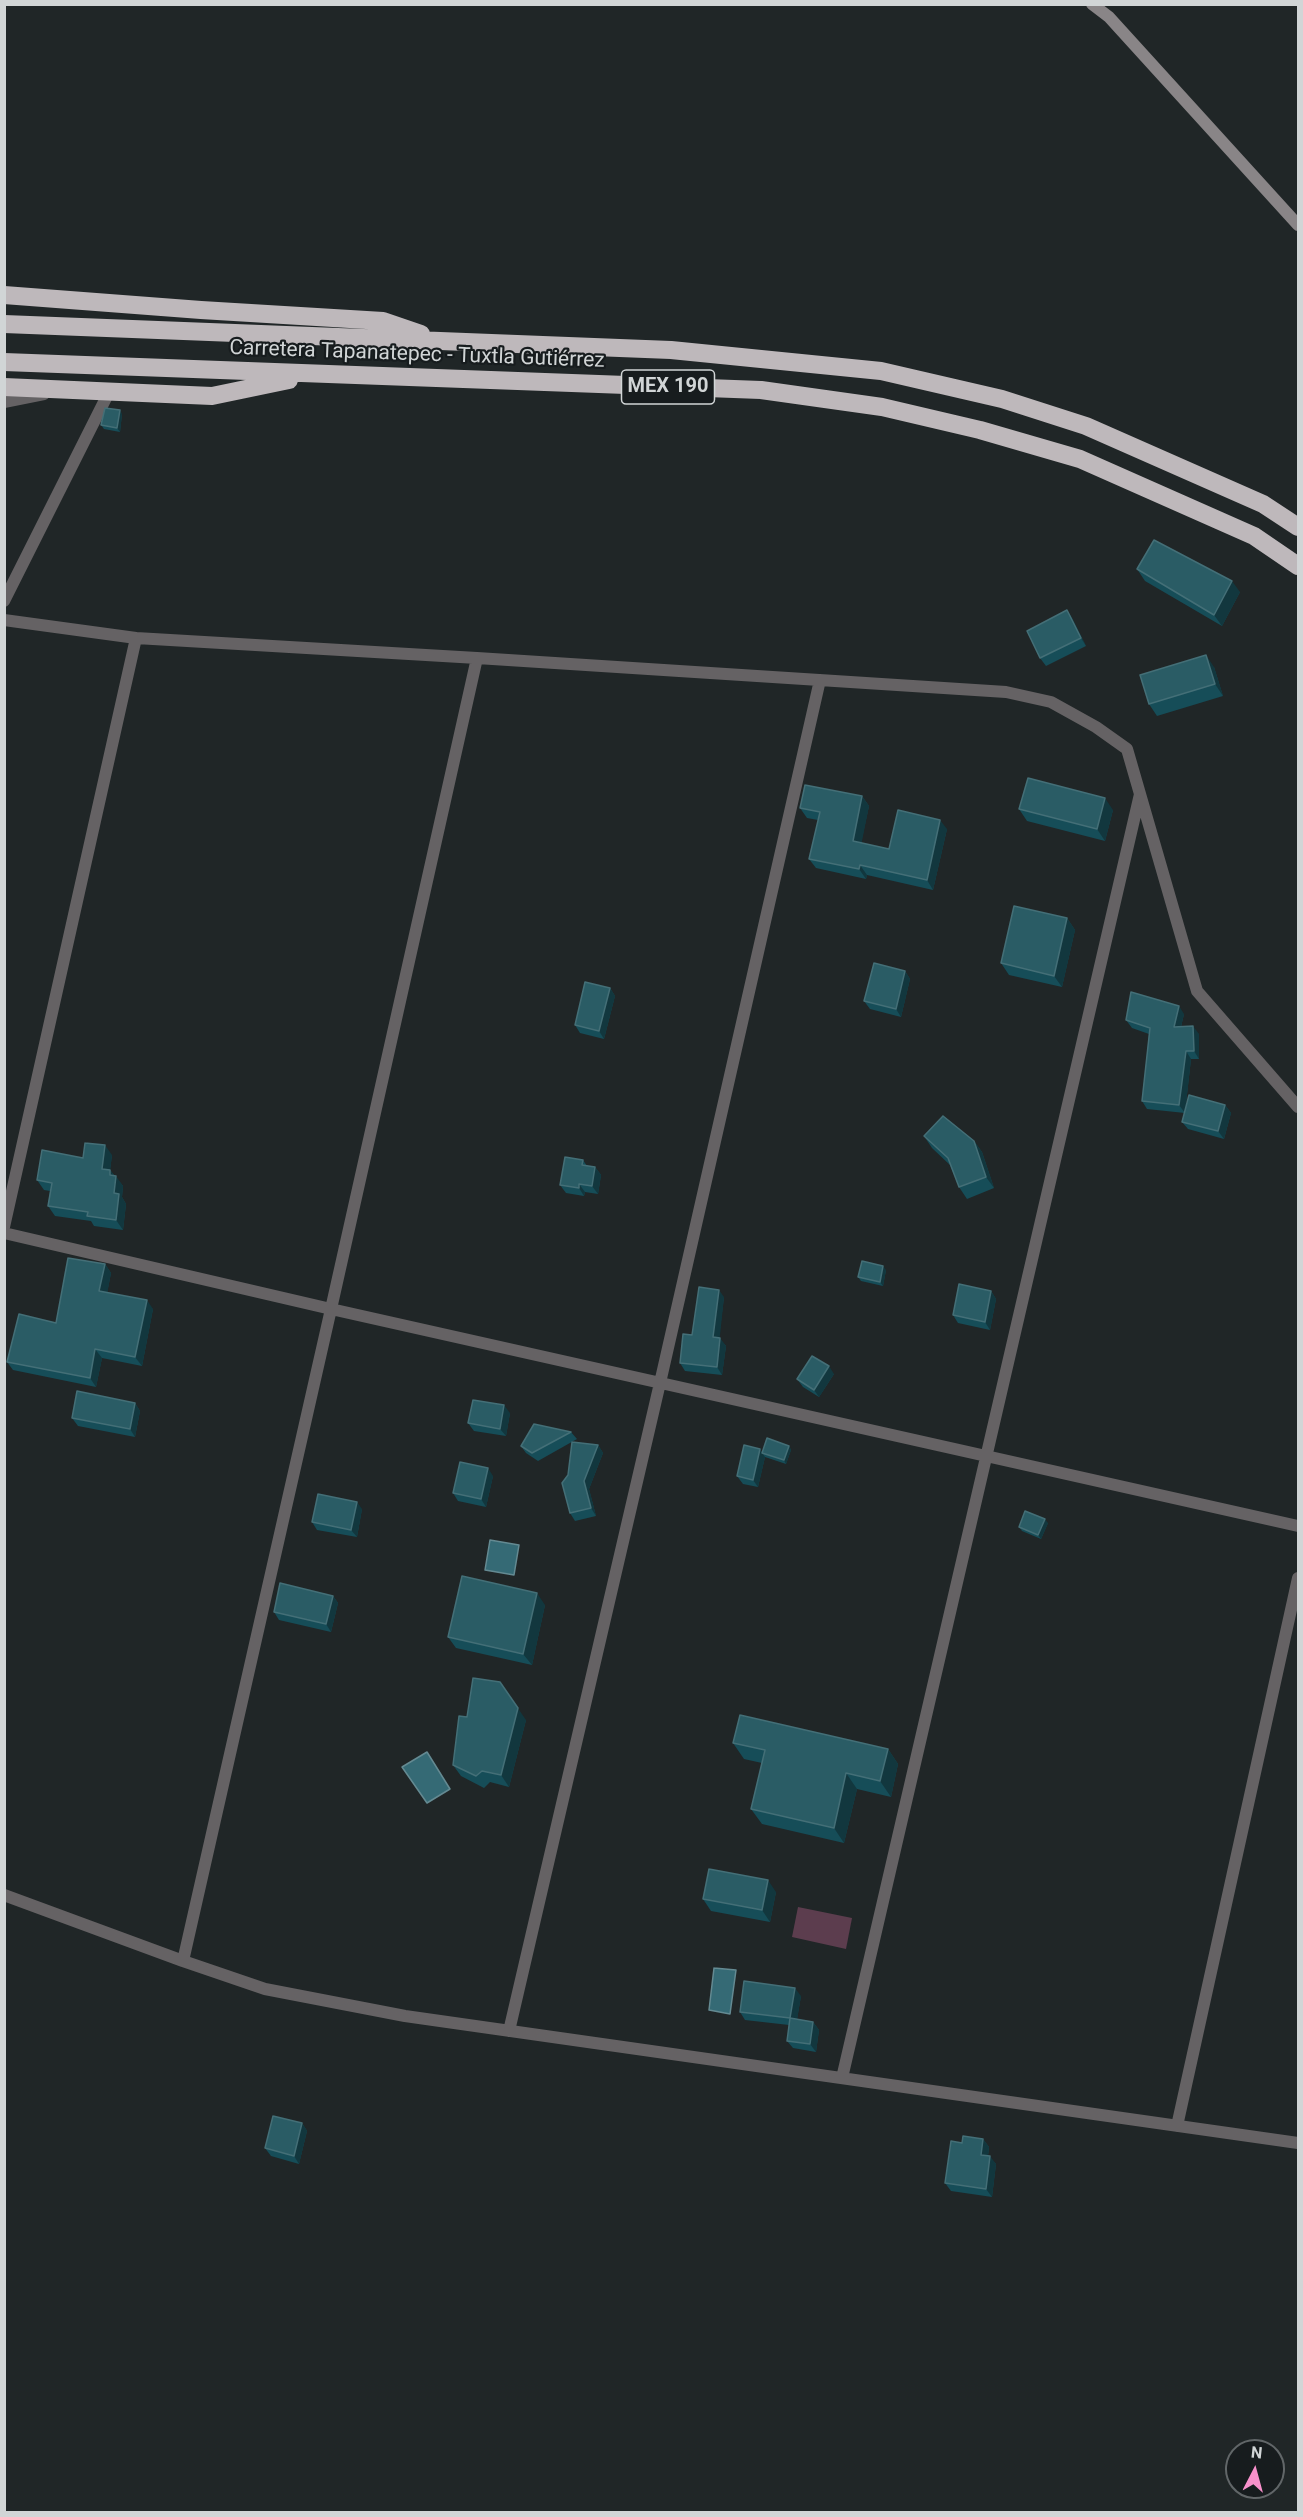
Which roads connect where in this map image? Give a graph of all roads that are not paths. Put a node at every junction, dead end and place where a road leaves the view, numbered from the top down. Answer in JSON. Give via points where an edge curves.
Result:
{"nodes":[{"id":1,"x":1092,"y":4,"type":"edge"},
{"id":2,"x":1299,"y":225,"type":"edge"},
{"id":3,"x":4,"y":295,"type":"edge"},
{"id":4,"x":4,"y":324,"type":"edge"},
{"id":5,"x":439,"y":340,"type":"junction"},
{"id":6,"x":4,"y":362,"type":"edge"},
{"id":7,"x":317,"y":374,"type":"junction"},
{"id":8,"x":4,"y":387,"type":"edge"},
{"id":9,"x":66,"y":390,"type":"junction"},
{"id":10,"x":109,"y":392,"type":"junction"},
{"id":11,"x":4,"y":402,"type":"edge"},
{"id":12,"x":1299,"y":527,"type":"edge"},
{"id":13,"x":1299,"y":566,"type":"edge"},
{"id":14,"x":4,"y":600,"type":"edge"},
{"id":15,"x":4,"y":620,"type":"edge"},
{"id":16,"x":136,"y":638,"type":"junction"},
{"id":17,"x":477,"y":658,"type":"junction"},
{"id":18,"x":820,"y":680,"type":"junction"},
{"id":19,"x":1140,"y":794,"type":"junction"},
{"id":20,"x":1299,"y":1107,"type":"edge"},
{"id":21,"x":4,"y":1227,"type":"edge"},
{"id":22,"x":4,"y":1233,"type":"edge"},
{"id":23,"x":331,"y":1309,"type":"junction"},
{"id":24,"x":660,"y":1383,"type":"junction"},
{"id":25,"x":986,"y":1456,"type":"junction"},
{"id":26,"x":1299,"y":1526,"type":"edge"},
{"id":27,"x":1299,"y":1578,"type":"edge"},
{"id":28,"x":4,"y":1895,"type":"edge"},
{"id":29,"x":183,"y":1961,"type":"junction"},
{"id":30,"x":509,"y":2031,"type":"junction"},
{"id":31,"x":842,"y":2078,"type":"junction"},
{"id":32,"x":1177,"y":2126,"type":"junction"},
{"id":33,"x":1299,"y":2143,"type":"edge"}],
"edges":[{"from":1,"to":2,"type":"main road"},
{"from":3,"to":5,"type":"highway","via":[[383,321]]},
{"from":4,"to":5,"type":"highway","name":"Carretera Tapanatepec - Tuxtla Gutiérrez","number":"MEX 190"},
{"from":5,"to":12,"type":"highway","name":"Carretera Tapanatepec - Tuxtla Gutiérrez","number":"MEX 190","via":[[671,350],[881,371],[1002,399],[1086,426],[1263,504]]},
{"from":6,"to":7,"type":"highway","name":"Carretera Tapanatepec - Tuxtla Gutiérrez","number":"MEX 190"},
{"from":7,"to":10,"type":"highway","via":[[212,396]]},
{"from":7,"to":13,"type":"highway","name":"Carretera Tapanatepec - Tuxtla Gutiérrez","number":"MEX 190","via":[[761,390],[882,407],[1080,459],[1254,536]]},
{"from":8,"to":9,"type":"highway"},
{"from":9,"to":10,"type":"highway"},
{"from":9,"to":11,"type":"street"},
{"from":10,"to":14,"type":"street"},
{"from":15,"to":16,"type":"street"},
{"from":16,"to":17,"type":"street"},
{"from":16,"to":21,"type":"street"},
{"from":17,"to":18,"type":"street"},
{"from":17,"to":23,"type":"street"},
{"from":18,"to":19,"type":"street","via":[[1006,692],[1051,702],[1127,749]]},
{"from":18,"to":24,"type":"street"},
{"from":19,"to":20,"type":"street","via":[[1197,991]]},
{"from":19,"to":25,"type":"street"},
{"from":22,"to":23,"type":"street"},
{"from":23,"to":24,"type":"street"},
{"from":23,"to":29,"type":"street"},
{"from":24,"to":25,"type":"street"},
{"from":24,"to":30,"type":"street"},
{"from":25,"to":26,"type":"street"},
{"from":25,"to":31,"type":"street"},
{"from":27,"to":32,"type":"street"},
{"from":28,"to":29,"type":"street"},
{"from":29,"to":30,"type":"street","via":[[265,1989]]},
{"from":30,"to":31,"type":"street"},
{"from":31,"to":32,"type":"street"},
{"from":32,"to":33,"type":"street"}]}
